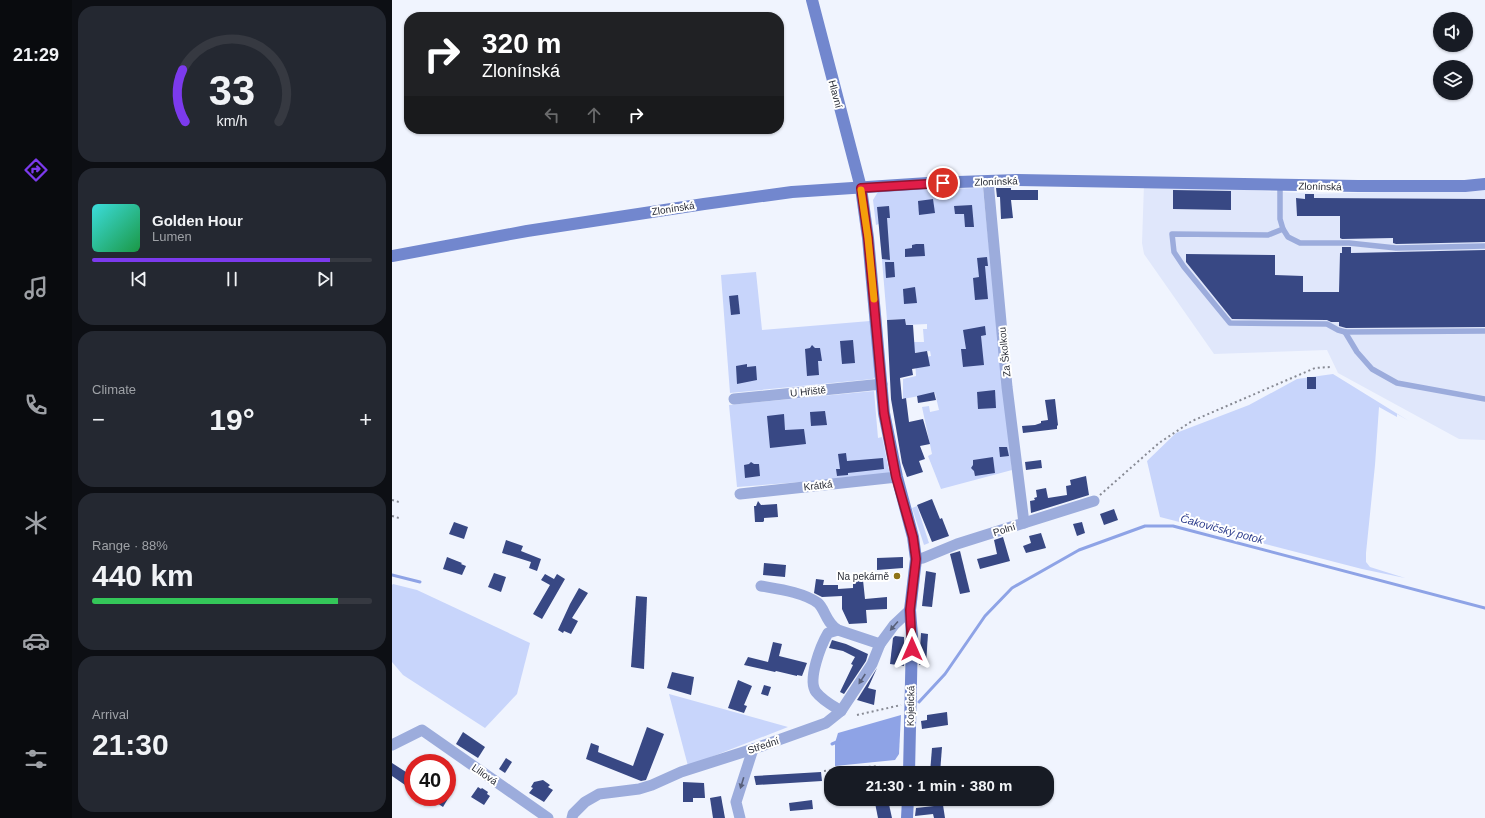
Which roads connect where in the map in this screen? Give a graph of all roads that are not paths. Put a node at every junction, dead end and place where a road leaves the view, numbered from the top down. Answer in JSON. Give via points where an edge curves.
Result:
{"nodes":[{"id":1,"x":812,"y":0,"type":"edge"},
{"id":2,"x":988,"y":181,"type":"junction"},
{"id":3,"x":1485,"y":184,"type":"edge"},
{"id":4,"x":1280,"y":185,"type":"junction"},
{"id":5,"x":861,"y":188,"type":"junction"},
{"id":6,"x":1282,"y":229,"type":"junction"},
{"id":7,"x":1485,"y":246,"type":"edge"},
{"id":8,"x":392,"y":256,"type":"edge"},
{"id":9,"x":1485,"y":331,"type":"edge"},
{"id":10,"x":1346,"y":332,"type":"junction"},
{"id":11,"x":882,"y":384,"type":"junction"},
{"id":12,"x":734,"y":399,"type":"dead end"},
{"id":13,"x":1485,"y":399,"type":"edge"},
{"id":14,"x":896,"y":477,"type":"junction"},
{"id":15,"x":740,"y":494,"type":"dead end"},
{"id":16,"x":1094,"y":501,"type":"road end"},
{"id":17,"x":1024,"y":523,"type":"junction"},
{"id":18,"x":916,"y":559,"type":"junction"},
{"id":19,"x":761,"y":586,"type":"dead end"},
{"id":20,"x":910,"y":610,"type":"junction"},
{"id":21,"x":838,"y":630,"type":"junction"},
{"id":22,"x":880,"y":644,"type":"junction"},
{"id":23,"x":841,"y":711,"type":"junction"},
{"id":24,"x":392,"y":745,"type":"edge"},
{"id":25,"x":753,"y":749,"type":"junction"},
{"id":26,"x":909,"y":766,"type":"edge"},
{"id":27,"x":908,"y":806,"type":"edge"},
{"id":28,"x":570,"y":817,"type":"edge"},
{"id":29,"x":548,"y":818,"type":"edge"},
{"id":30,"x":740,"y":818,"type":"edge"},
{"id":31,"x":907,"y":818,"type":"edge"}],
"edges":[{"from":1,"to":5,"type":"street","name":"Hlavní"},
{"from":2,"to":4,"type":"street","name":"Zlonínská"},
{"from":2,"to":5,"type":"street","name":"Zlonínská"},
{"from":2,"to":17,"type":"street","name":"Za Školkou","via":[[1007,387]]},
{"from":3,"to":4,"type":"street","name":"Zlonínská"},
{"from":4,"to":6,"type":"lane"},
{"from":5,"to":8,"type":"street","name":"Zlonínská","via":[[792,192],[704,204],[527,231]]},
{"from":5,"to":11,"type":"street","name":"Kojetická"},
{"from":6,"to":7,"type":"lane","via":[[1300,243],[1349,243],[1396,248]]},
{"from":6,"to":10,"type":"lane","via":[[1268,235],[1172,234],[1174,252],[1230,323],[1327,324]]},
{"from":9,"to":10,"type":"lane"},
{"from":10,"to":13,"type":"lane","via":[[1357,352],[1372,369],[1397,383]]},
{"from":11,"to":12,"type":"street","name":"U Hřiště"},
{"from":11,"to":14,"type":"street","name":"Kojetická","via":[[884,413]]},
{"from":14,"to":15,"type":"street","name":"Krátká"},
{"from":14,"to":18,"type":"street","name":"Kojetická","via":[[913,537]]},
{"from":16,"to":17,"type":"street","name":"Polní"},
{"from":17,"to":18,"type":"street","name":"Polní"},
{"from":18,"to":20,"type":"street","name":"Kojetická"},
{"from":19,"to":21,"type":"street","via":[[800,595],[818,604],[832,627]]},
{"from":20,"to":22,"type":"street","name":"Střední","one_way":true,"via":[[894,625]]},
{"from":20,"to":26,"type":"street","name":"Kojetická","via":[[912,636]]},
{"from":21,"to":22,"type":"street"},
{"from":21,"to":23,"type":"street","via":[[828,633],[825,639],[813,674],[813,685],[816,692]]},
{"from":22,"to":23,"type":"street","name":"Střední","one_way":true,"via":[[872,664]]},
{"from":23,"to":25,"type":"street","name":"Střední","via":[[826,723]]},
{"from":24,"to":29,"type":"street","name":"Liliová","via":[[422,730]]},
{"from":25,"to":28,"type":"street","name":"Střední","via":[[681,772],[639,789],[599,794]]},
{"from":25,"to":30,"type":"street","one_way":true,"via":[[736,802]]},
{"from":27,"to":31,"type":"street"}]}
